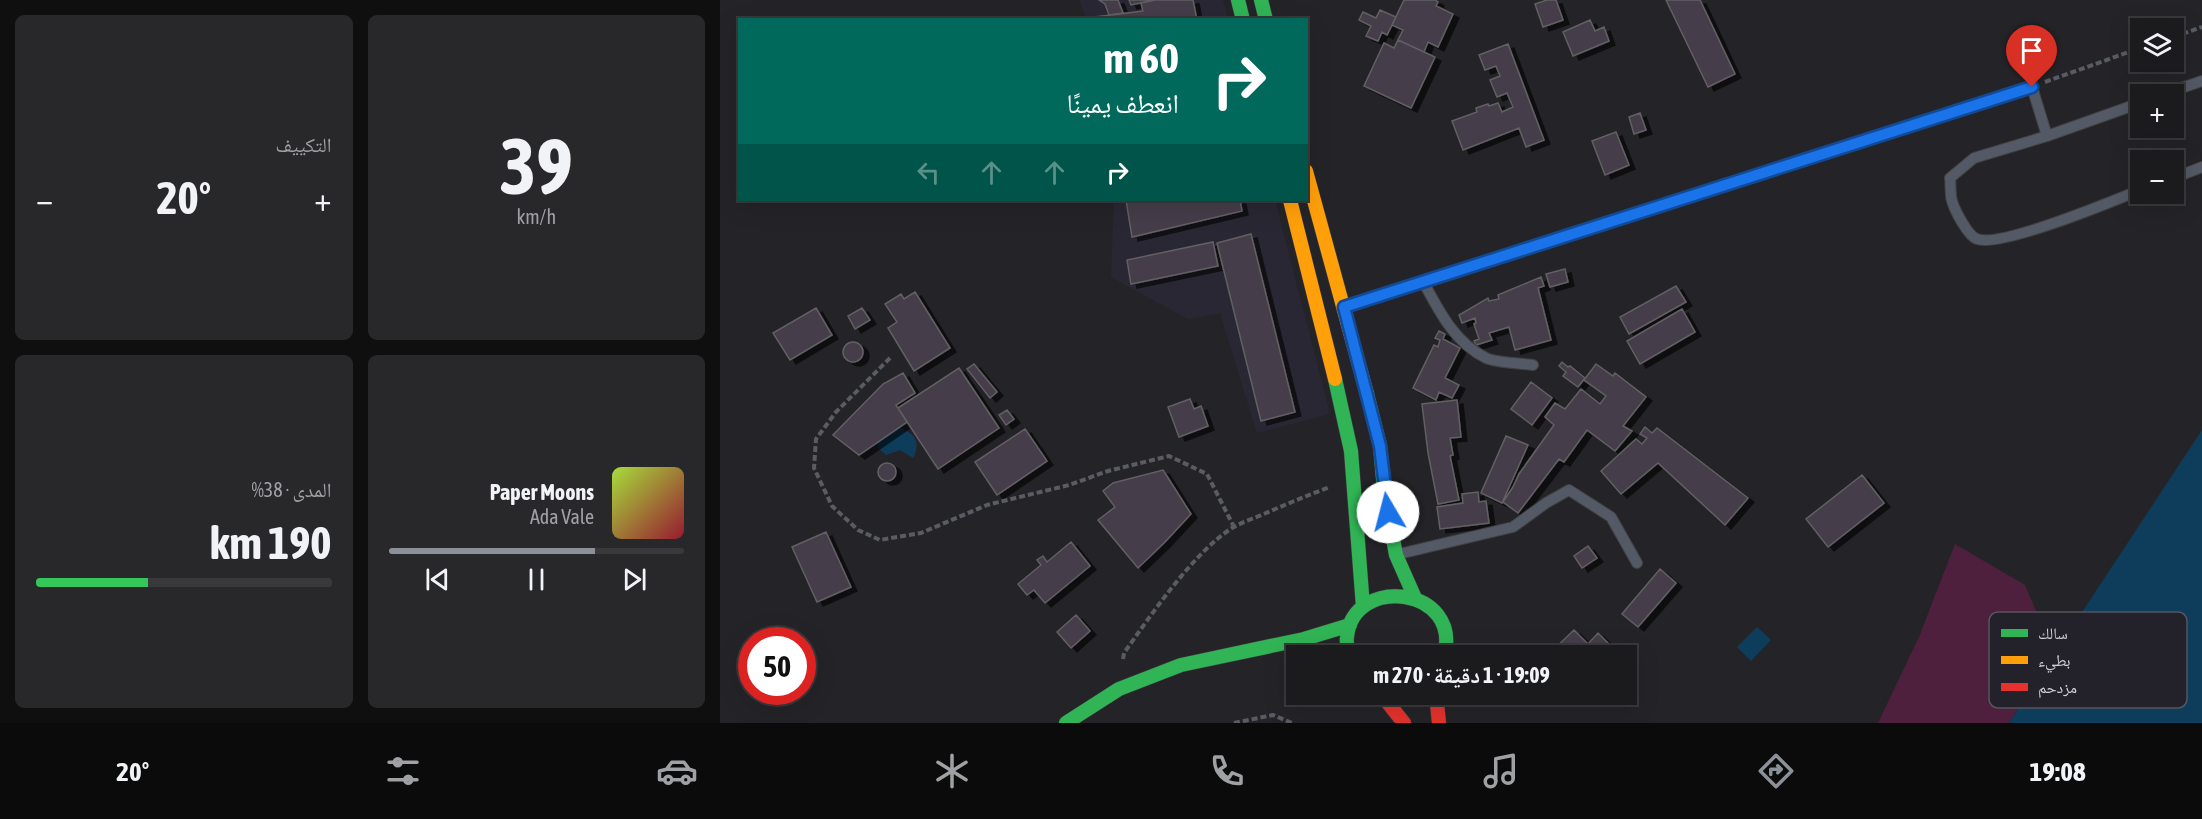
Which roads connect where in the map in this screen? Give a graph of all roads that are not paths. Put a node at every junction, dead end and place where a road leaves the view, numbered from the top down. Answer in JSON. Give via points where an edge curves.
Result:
{"nodes":[{"id":1,"x":1238,"y":0,"type":"edge"},
{"id":2,"x":1260,"y":0,"type":"edge"},
{"id":3,"x":1242,"y":18,"type":"edge"},
{"id":4,"x":1265,"y":18,"type":"edge"},
{"id":5,"x":2202,"y":81,"type":"edge"},
{"id":6,"x":2184,"y":87,"type":"edge"},
{"id":7,"x":2130,"y":107,"type":"edge"},
{"id":8,"x":2047,"y":136,"type":"junction"},
{"id":9,"x":2202,"y":168,"type":"edge"},
{"id":10,"x":2184,"y":174,"type":"edge"},
{"id":11,"x":1308,"y":178,"type":"edge"},
{"id":12,"x":2130,"y":194,"type":"edge"},
{"id":13,"x":1290,"y":201,"type":"edge"},
{"id":14,"x":1424,"y":283,"type":"junction"},
{"id":15,"x":1344,"y":307,"type":"junction"},
{"id":16,"x":1533,"y":365,"type":"dead end"},
{"id":17,"x":1396,"y":555,"type":"junction"},
{"id":18,"x":1637,"y":563,"type":"dead end"},
{"id":19,"x":1415,"y":598,"type":"junction"},
{"id":20,"x":1363,"y":607,"type":"junction"},
{"id":21,"x":1350,"y":625,"type":"junction"},
{"id":22,"x":1347,"y":645,"type":"edge"},
{"id":23,"x":1445,"y":645,"type":"edge"},
{"id":24,"x":1390,"y":705,"type":"edge"},
{"id":25,"x":1437,"y":705,"type":"edge"},
{"id":26,"x":1066,"y":723,"type":"edge"},
{"id":27,"x":1404,"y":723,"type":"edge"},
{"id":28,"x":1439,"y":723,"type":"edge"}],
"edges":[{"from":1,"to":3,"type":"main road"},
{"from":2,"to":4,"type":"main road"},
{"from":5,"to":6,"type":"lane"},
{"from":7,"to":8,"type":"lane"},
{"from":8,"to":12,"type":"lane","via":[[1974,158],[1950,178],[1952,202],[1968,233],[1986,240],[2030,231]]},
{"from":8,"to":14,"type":"lane","via":[[2032,87]]},
{"from":9,"to":10,"type":"lane"},
{"from":11,"to":15,"type":"main road"},
{"from":13,"to":20,"type":"main road","via":[[1345,418],[1354,479]]},
{"from":14,"to":15,"type":"lane"},
{"from":14,"to":16,"type":"lane","via":[[1446,323],[1468,344],[1487,358]]},
{"from":15,"to":17,"type":"main road","via":[[1380,446]]},
{"from":17,"to":18,"type":"lane","via":[[1513,527],[1569,490],[1611,517]]},
{"from":17,"to":19,"type":"main road"},
{"from":19,"to":20,"type":"main road","via":[[1405,594],[1382,596]]},
{"from":19,"to":23,"type":"main road","via":[[1431,609],[1442,625]]},
{"from":20,"to":21,"type":"main road"},
{"from":21,"to":22,"type":"main road"},
{"from":21,"to":26,"type":"main road","via":[[1304,639],[1181,665],[1119,689]]},
{"from":24,"to":27,"type":"main road"},
{"from":25,"to":28,"type":"main road"}]}
